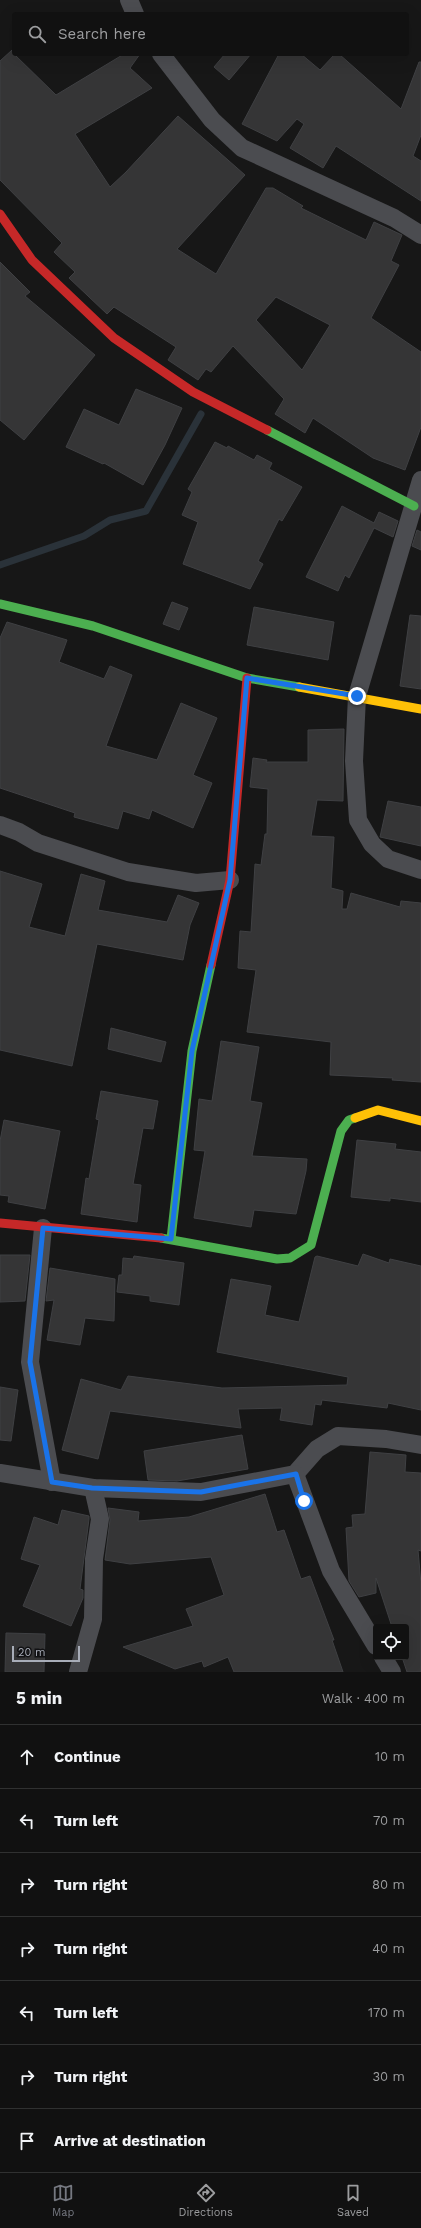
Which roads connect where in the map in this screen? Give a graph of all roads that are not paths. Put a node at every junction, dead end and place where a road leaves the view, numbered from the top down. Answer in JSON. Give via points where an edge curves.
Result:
{"nodes":[{"id":1,"x":129,"y":0,"type":"edge"},
{"id":2,"x":134,"y":12,"type":"edge"},
{"id":3,"x":163,"y":56,"type":"edge"},
{"id":4,"x":0,"y":214,"type":"edge"},
{"id":5,"x":421,"y":235,"type":"edge"},
{"id":6,"x":421,"y":480,"type":"edge"},
{"id":7,"x":414,"y":506,"type":"junction"},
{"id":8,"x":0,"y":604,"type":"edge"},
{"id":9,"x":247,"y":678,"type":"junction"},
{"id":10,"x":357,"y":696,"type":"junction"},
{"id":11,"x":421,"y":709,"type":"edge"},
{"id":12,"x":0,"y":825,"type":"edge"},
{"id":13,"x":421,"y":870,"type":"edge"},
{"id":14,"x":230,"y":880,"type":"junction"},
{"id":15,"x":421,"y":1121,"type":"edge"},
{"id":16,"x":0,"y":1223,"type":"edge"},
{"id":17,"x":43,"y":1228,"type":"junction"},
{"id":18,"x":171,"y":1239,"type":"junction"},
{"id":19,"x":421,"y":1445,"type":"edge"},
{"id":20,"x":0,"y":1473,"type":"edge"},
{"id":21,"x":296,"y":1474,"type":"junction"},
{"id":22,"x":52,"y":1482,"type":"junction"},
{"id":23,"x":92,"y":1488,"type":"junction"},
{"id":24,"x":373,"y":1641,"type":"edge"},
{"id":25,"x":385,"y":1660,"type":"edge"},
{"id":26,"x":78,"y":1672,"type":"edge"},
{"id":27,"x":392,"y":1672,"type":"edge"}],
"edges":[{"from":1,"to":2,"type":"street"},
{"from":3,"to":5,"type":"street","via":[[212,120],[242,148],[394,218]]},
{"from":4,"to":7,"type":"street","via":[[32,260],[114,338],[193,392]]},
{"from":6,"to":7,"type":"street"},
{"from":7,"to":10,"type":"street"},
{"from":8,"to":9,"type":"street","via":[[93,626]]},
{"from":9,"to":10,"type":"street"},
{"from":9,"to":14,"type":"street"},
{"from":10,"to":11,"type":"street"},
{"from":10,"to":13,"type":"street","via":[[354,761],[358,820],[372,844],[388,859]]},
{"from":12,"to":14,"type":"street","via":[[38,843],[128,872],[196,883]]},
{"from":14,"to":18,"type":"street","via":[[192,1051]]},
{"from":15,"to":18,"type":"street","via":[[378,1110],[349,1120],[342,1131],[311,1245],[290,1258],[277,1259]]},
{"from":16,"to":17,"type":"street"},
{"from":17,"to":18,"type":"street"},
{"from":17,"to":22,"type":"street","via":[[30,1362]]},
{"from":19,"to":21,"type":"street","via":[[386,1439],[338,1436],[317,1449]]},
{"from":20,"to":22,"type":"street"},
{"from":21,"to":23,"type":"street","via":[[201,1492]]},
{"from":21,"to":24,"type":"street","via":[[331,1571]]},
{"from":22,"to":23,"type":"street"},
{"from":23,"to":26,"type":"street","via":[[100,1519],[94,1559],[93,1619]]},
{"from":25,"to":27,"type":"street"}]}
